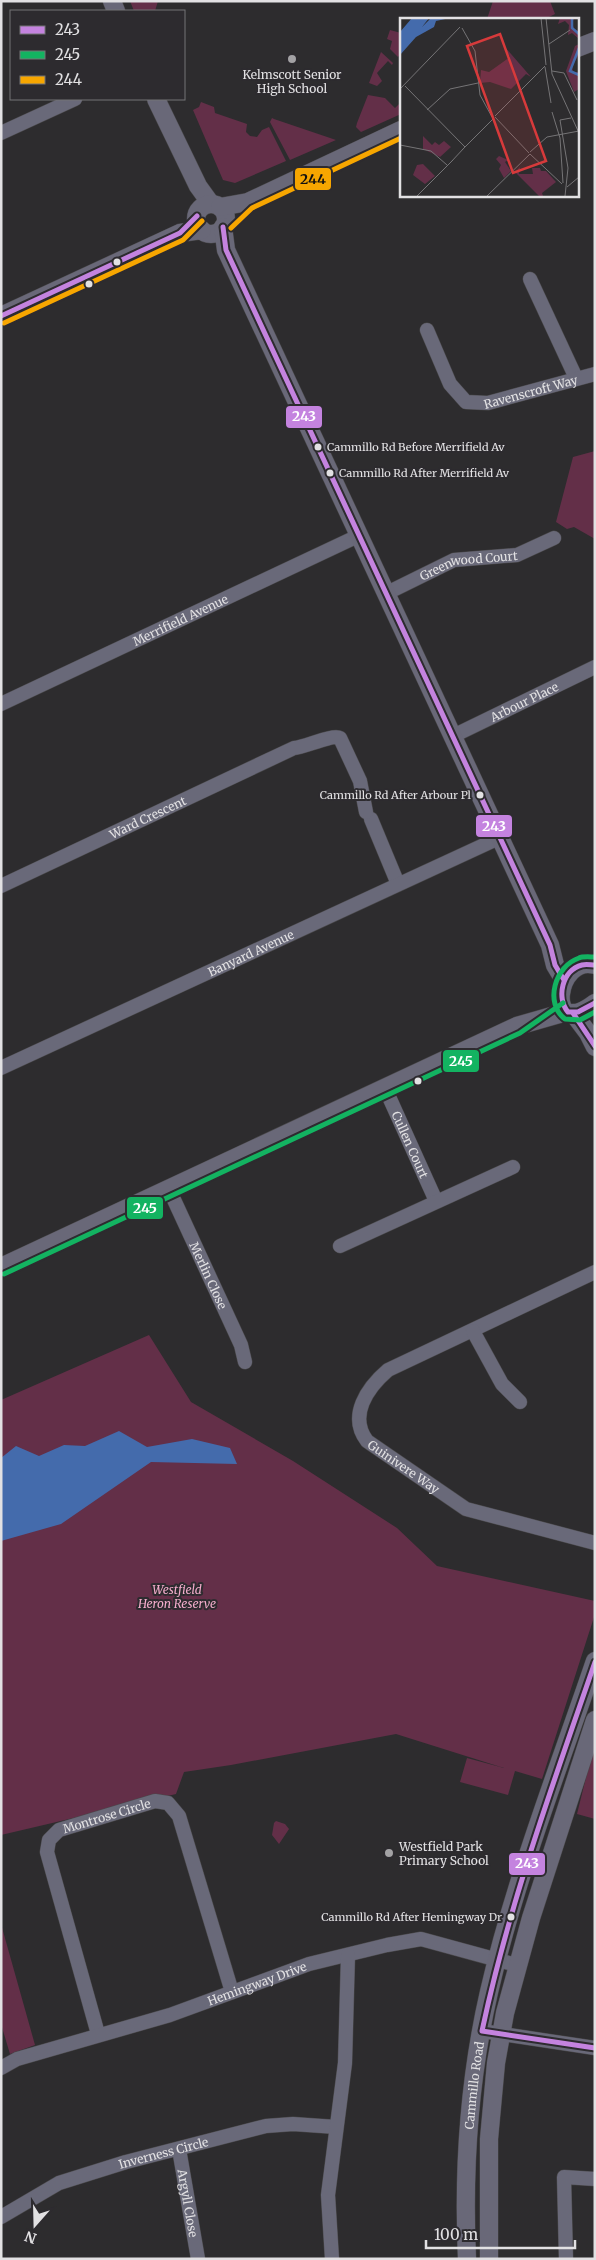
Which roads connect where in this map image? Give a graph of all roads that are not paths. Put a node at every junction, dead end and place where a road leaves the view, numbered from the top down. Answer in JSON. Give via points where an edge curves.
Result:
{"nodes":[{"id":1,"x":595,"y":40,"type":"edge"},
{"id":2,"x":578,"y":48,"type":"edge"},
{"id":3,"x":73,"y":100,"type":"edge"},
{"id":4,"x":156,"y":100,"type":"edge"},
{"id":5,"x":400,"y":130,"type":"edge"},
{"id":6,"x":1,"y":133,"type":"edge"},
{"id":7,"x":211,"y":219,"type":"junction"},
{"id":8,"x":530,"y":279,"type":"dead end"},
{"id":9,"x":1,"y":316,"type":"edge"},
{"id":10,"x":427,"y":330,"type":"dead end"},
{"id":11,"x":595,"y":374,"type":"edge"},
{"id":12,"x":576,"y":378,"type":"junction"},
{"id":13,"x":358,"y":536,"type":"junction"},
{"id":14,"x":554,"y":538,"type":"dead end"},
{"id":15,"x":384,"y":594,"type":"junction"},
{"id":16,"x":595,"y":667,"type":"edge"},
{"id":17,"x":1,"y":704,"type":"edge"},
{"id":18,"x":453,"y":736,"type":"junction"},
{"id":19,"x":499,"y":838,"type":"junction"},
{"id":20,"x":398,"y":884,"type":"junction"},
{"id":21,"x":1,"y":886,"type":"edge"},
{"id":22,"x":584,"y":968,"type":"edge"},
{"id":23,"x":595,"y":1003,"type":"edge"},
{"id":24,"x":566,"y":1007,"type":"junction"},
{"id":25,"x":595,"y":1047,"type":"edge"},
{"id":26,"x":1,"y":1068,"type":"edge"},
{"id":27,"x":385,"y":1088,"type":"junction"},
{"id":28,"x":513,"y":1167,"type":"dead end"},
{"id":29,"x":169,"y":1189,"type":"junction"},
{"id":30,"x":436,"y":1201,"type":"junction"},
{"id":31,"x":340,"y":1246,"type":"dead end"},
{"id":32,"x":1,"y":1268,"type":"edge"},
{"id":33,"x":595,"y":1272,"type":"edge"},
{"id":34,"x":472,"y":1331,"type":"junction"},
{"id":35,"x":245,"y":1362,"type":"dead end"},
{"id":36,"x":520,"y":1402,"type":"dead end"},
{"id":37,"x":595,"y":1543,"type":"edge"},
{"id":38,"x":595,"y":1661,"type":"edge"},
{"id":39,"x":595,"y":1720,"type":"edge"},
{"id":40,"x":348,"y":1955,"type":"junction"},
{"id":41,"x":497,"y":1960,"type":"junction"},
{"id":42,"x":516,"y":1965,"type":"junction"},
{"id":43,"x":232,"y":1992,"type":"junction"},
{"id":44,"x":482,"y":2031,"type":"junction"},
{"id":45,"x":98,"y":2034,"type":"junction"},
{"id":46,"x":501,"y":2034,"type":"junction"},
{"id":47,"x":595,"y":2048,"type":"edge"},
{"id":48,"x":1,"y":2068,"type":"edge"},
{"id":49,"x":336,"y":2127,"type":"junction"},
{"id":50,"x":179,"y":2148,"type":"junction"},
{"id":51,"x":595,"y":2180,"type":"edge"},
{"id":52,"x":1,"y":2216,"type":"edge"},
{"id":53,"x":198,"y":2259,"type":"edge"},
{"id":54,"x":332,"y":2259,"type":"edge"},
{"id":55,"x":467,"y":2259,"type":"edge"},
{"id":56,"x":490,"y":2259,"type":"edge"},
{"id":57,"x":566,"y":2259,"type":"edge"}],
"edges":[{"from":1,"to":2,"type":"main road"},
{"from":3,"to":6,"type":"street"},
{"from":4,"to":7,"type":"main road"},
{"from":5,"to":7,"type":"main road"},
{"from":7,"to":9,"type":"main road"},
{"from":7,"to":13,"type":"main road"},
{"from":8,"to":12,"type":"street"},
{"from":10,"to":12,"type":"street","name":"Ravenscroft Way","via":[[450,384],[466,402],[488,404]]},
{"from":11,"to":12,"type":"street","name":"Ravenscroft Way"},
{"from":13,"to":15,"type":"main road"},
{"from":13,"to":17,"type":"street","name":"Merrifield Avenue"},
{"from":14,"to":15,"type":"street","name":"Greenwood Court","via":[[517,555],[454,560]]},
{"from":15,"to":18,"type":"main road"},
{"from":16,"to":18,"type":"street","name":"Arbour Place"},
{"from":18,"to":19,"type":"main road"},
{"from":19,"to":20,"type":"street","name":"Banyard Avenue"},
{"from":19,"to":22,"type":"main road","via":[[550,945],[555,965]]},
{"from":20,"to":21,"type":"street","name":"Ward Crescent","via":[[369,816],[360,782],[340,738],[332,736],[312,745],[294,748]]},
{"from":20,"to":26,"type":"street","name":"Banyard Avenue"},
{"from":22,"to":24,"type":"main road"},
{"from":23,"to":24,"type":"main road","via":[[587,1010]]},
{"from":24,"to":25,"type":"main road","via":[[588,1033]]},
{"from":24,"to":27,"type":"main road","via":[[516,1026]]},
{"from":27,"to":29,"type":"main road"},
{"from":27,"to":30,"type":"street","name":"Cullen Court"},
{"from":28,"to":30,"type":"street"},
{"from":29,"to":32,"type":"main road"},
{"from":29,"to":35,"type":"street","name":"Merlin Close","via":[[241,1345]]},
{"from":30,"to":31,"type":"street"},
{"from":33,"to":34,"type":"street","name":"Guinivere Way"},
{"from":34,"to":36,"type":"street","via":[[502,1384]]},
{"from":34,"to":37,"type":"street","name":"Guinivere Way","via":[[397,1365],[382,1376],[360,1408],[358,1421],[362,1435],[466,1509]]},
{"from":38,"to":41,"type":"main road","name":"Cammillo Road","via":[[515,1897]]},
{"from":39,"to":42,"type":"main road","name":"Cammillo Road"},
{"from":40,"to":41,"type":"street","name":"Hemingway Drive","via":[[421,1939]]},
{"from":40,"to":43,"type":"street","name":"Hemingway Drive","via":[[310,1964]]},
{"from":40,"to":49,"type":"street","via":[[345,2063]]},
{"from":41,"to":42,"type":"street","name":"Hemingway Drive"},
{"from":41,"to":44,"type":"main road","name":"Cammillo Road"},
{"from":42,"to":46,"type":"main road","name":"Cammillo Road"},
{"from":43,"to":45,"type":"street","name":"Hemingway Drive","via":[[170,2015]]},
{"from":43,"to":45,"type":"street","name":"Montrose Circle","via":[[179,1816],[172,1806],[155,1801],[59,1830],[49,1840],[48,1852]]},
{"from":44,"to":46,"type":"street"},
{"from":44,"to":55,"type":"main road","name":"Cammillo Road","via":[[466,2168]]},
{"from":45,"to":48,"type":"street","name":"Hemingway Drive","via":[[17,2059]]},
{"from":46,"to":47,"type":"street"},
{"from":46,"to":56,"type":"main road","name":"Cammillo Road","via":[[489,2139]]},
{"from":49,"to":50,"type":"street","name":"Inverness Circle","via":[[277,2124]]},
{"from":49,"to":54,"type":"street","via":[[328,2195]]},
{"from":50,"to":52,"type":"street","name":"Inverness Circle","via":[[66,2180]]},
{"from":50,"to":53,"type":"street","name":"Argyll Close"},
{"from":51,"to":57,"type":"street","via":[[564,2176]]}]}
